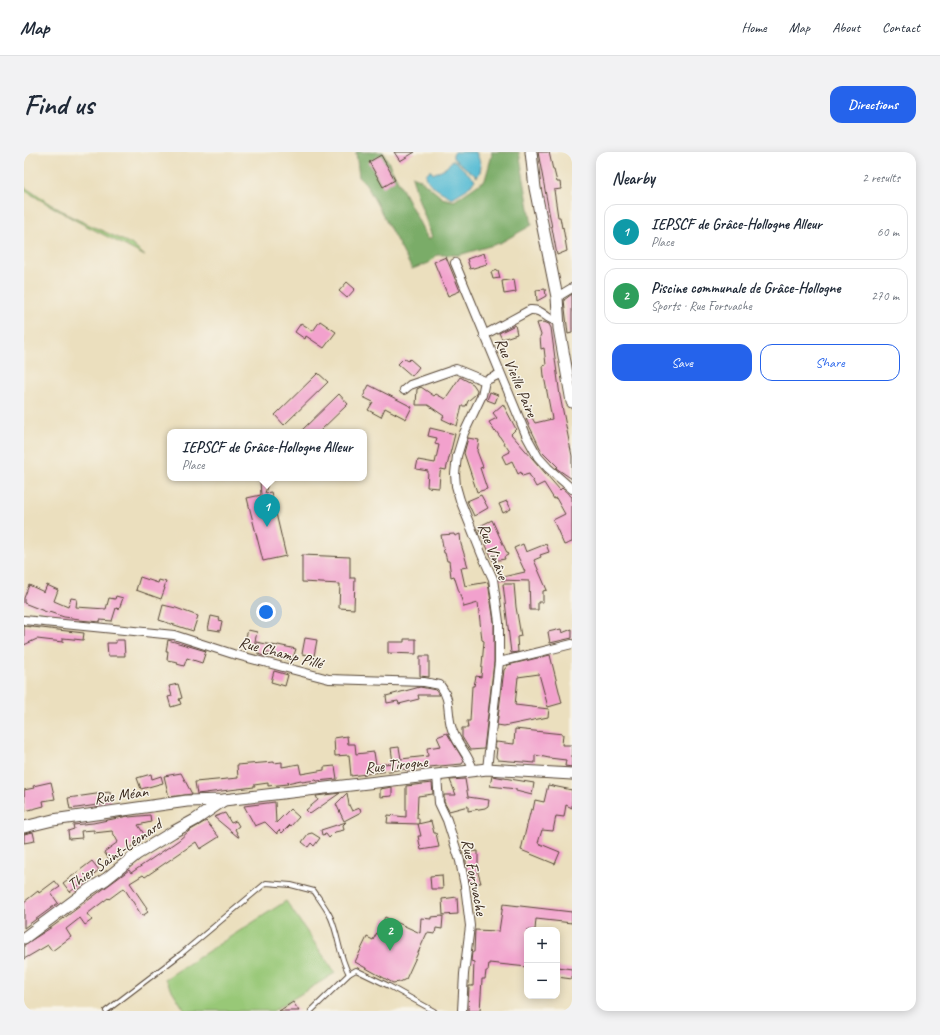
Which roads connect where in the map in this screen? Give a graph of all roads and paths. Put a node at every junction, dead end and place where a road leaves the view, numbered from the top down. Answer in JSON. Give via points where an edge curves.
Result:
{"nodes":[{"id":1,"x":531,"y":152,"type":"edge"},
{"id":2,"x":455,"y":262,"type":"dead end"},
{"id":3,"x":572,"y":288,"type":"edge"},
{"id":4,"x":556,"y":297,"type":"junction"},
{"id":5,"x":558,"y":321,"type":"junction"},
{"id":6,"x":484,"y":335,"type":"junction"},
{"id":7,"x":500,"y":374,"type":"junction"},
{"id":8,"x":489,"y":379,"type":"junction"},
{"id":9,"x":404,"y":390,"type":"dead end"},
{"id":10,"x":572,"y":402,"type":"edge"},
{"id":11,"x":572,"y":489,"type":"edge"},
{"id":12,"x":24,"y":620,"type":"edge"},
{"id":13,"x":572,"y":644,"type":"edge"},
{"id":14,"x":499,"y":662,"type":"junction"},
{"id":15,"x":487,"y":769,"type":"junction"},
{"id":16,"x":474,"y":770,"type":"junction"},
{"id":17,"x":572,"y":774,"type":"edge"},
{"id":18,"x":437,"y":775,"type":"junction"},
{"id":19,"x":224,"y":800,"type":"junction"},
{"id":20,"x":24,"y":827,"type":"edge"},
{"id":21,"x":24,"y":938,"type":"edge"},
{"id":22,"x":349,"y":974,"type":"junction"},
{"id":23,"x":106,"y":1011,"type":"edge"},
{"id":24,"x":311,"y":1011,"type":"edge"},
{"id":25,"x":434,"y":1011,"type":"edge"},
{"id":26,"x":462,"y":1011,"type":"edge"}],
"edges":[{"from":1,"to":4,"type":"street","via":[[535,188]]},
{"from":2,"to":6,"type":"street","name":"Rue Vieille Paire"},
{"from":3,"to":4,"type":"street"},
{"from":4,"to":5,"type":"street"},
{"from":5,"to":6,"type":"street","via":[[552,321],[536,310],[530,310]]},
{"from":5,"to":10,"type":"street"},
{"from":6,"to":7,"type":"street","name":"Rue Vieille Paire"},
{"from":7,"to":8,"type":"street"},
{"from":7,"to":11,"type":"street","name":"Rue Vieille Paire","via":[[538,457]]},
{"from":8,"to":9,"type":"street","via":[[456,369],[410,384]]},
{"from":8,"to":14,"type":"street","name":"Rue Vinâve","via":[[464,433],[457,456],[456,480],[460,500],[493,579],[499,622]]},
{"from":12,"to":16,"type":"street","name":"Rue Champ Pillé","via":[[174,635],[329,680],[424,682],[440,685],[448,701],[451,727]]},
{"from":13,"to":14,"type":"street"},
{"from":14,"to":15,"type":"street","name":"Rue Vinâve"},
{"from":15,"to":16,"type":"street","name":"Rue Tirogne"},
{"from":15,"to":17,"type":"street","name":"Rue Tirogne"},
{"from":16,"to":18,"type":"street","name":"Rue Tirogne"},
{"from":18,"to":19,"type":"street","name":"Rue Tirogne"},
{"from":18,"to":26,"type":"street","name":"Rue Forsvache","via":[[439,803],[447,820],[466,886],[470,926]]},
{"from":19,"to":20,"type":"street","name":"Rue Méan","via":[[187,801],[53,820]]},
{"from":19,"to":21,"type":"street","name":"Thier Saint-Léonard","via":[[137,854]]},
{"from":22,"to":23,"type":"lane","via":[[331,917],[314,892],[291,885],[266,883],[181,954]]},
{"from":22,"to":24,"type":"lane"},
{"from":22,"to":25,"type":"lane","via":[[356,970]]}]}
